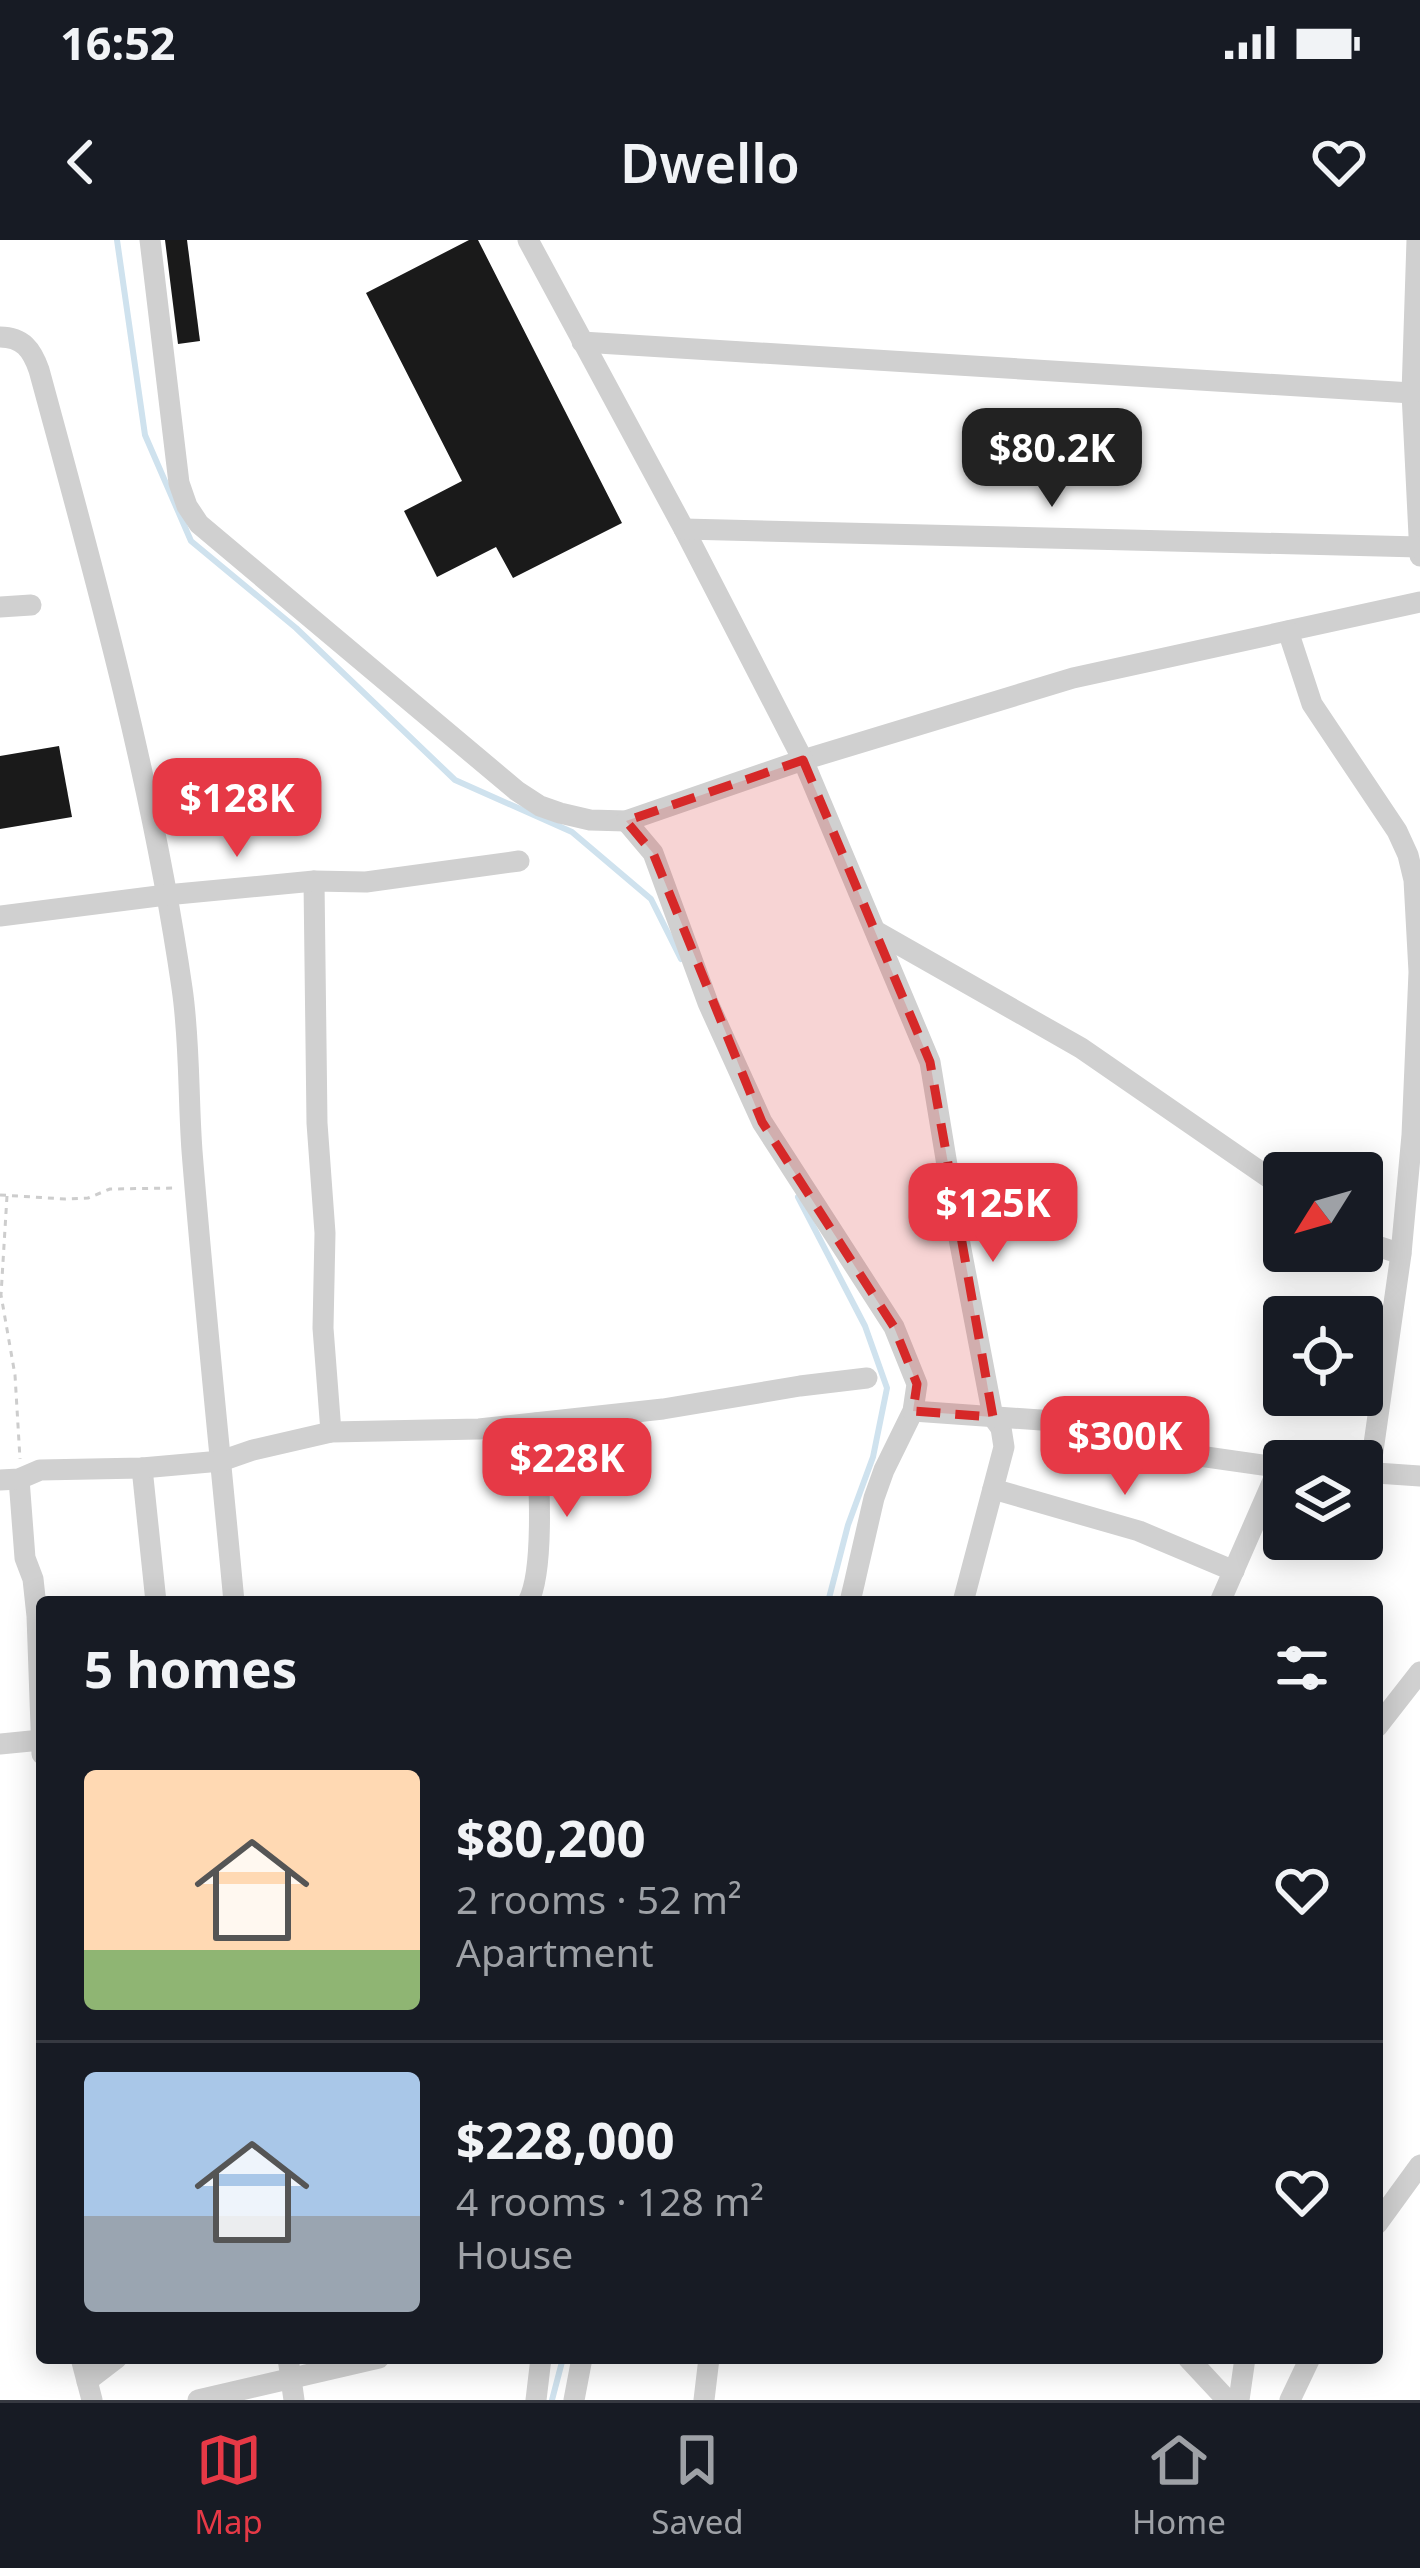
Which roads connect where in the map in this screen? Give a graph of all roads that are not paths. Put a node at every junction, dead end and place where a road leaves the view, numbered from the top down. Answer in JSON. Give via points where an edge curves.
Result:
{"nodes":[{"id":1,"x":150,"y":240,"type":"edge"},
{"id":2,"x":528,"y":240,"type":"edge"},
{"id":3,"x":1417,"y":240,"type":"edge"},
{"id":4,"x":0,"y":338,"type":"edge"},
{"id":5,"x":582,"y":342,"type":"junction"},
{"id":6,"x":1412,"y":393,"type":"junction"},
{"id":7,"x":1419,"y":515,"type":"edge"},
{"id":8,"x":684,"y":529,"type":"junction"},
{"id":9,"x":1419,"y":547,"type":"edge"},
{"id":10,"x":1420,"y":556,"type":"edge"},
{"id":11,"x":1420,"y":602,"type":"edge"},
{"id":12,"x":31,"y":605,"type":"dead end"},
{"id":13,"x":0,"y":608,"type":"edge"},
{"id":14,"x":1288,"y":631,"type":"junction"},
{"id":15,"x":803,"y":760,"type":"junction"},
{"id":16,"x":626,"y":821,"type":"junction"},
{"id":17,"x":519,"y":860,"type":"dead end"},
{"id":18,"x":314,"y":881,"type":"junction"},
{"id":19,"x":166,"y":895,"type":"junction"},
{"id":20,"x":0,"y":916,"type":"edge"},
{"id":21,"x":877,"y":932,"type":"junction"},
{"id":22,"x":1263,"y":1173,"type":"edge"},
{"id":23,"x":1383,"y":1248,"type":"edge"},
{"id":24,"x":1401,"y":1254,"type":"junction"},
{"id":25,"x":867,"y":1378,"type":"dead end"},
{"id":26,"x":913,"y":1411,"type":"junction"},
{"id":27,"x":993,"y":1417,"type":"junction"},
{"id":28,"x":536,"y":1423,"type":"junction"},
{"id":29,"x":331,"y":1432,"type":"junction"},
{"id":30,"x":1371,"y":1440,"type":"edge"},
{"id":31,"x":221,"y":1461,"type":"junction"},
{"id":32,"x":1263,"y":1465,"type":"edge"},
{"id":33,"x":142,"y":1468,"type":"junction"},
{"id":34,"x":1383,"y":1473,"type":"edge"},
{"id":35,"x":1420,"y":1476,"type":"edge"},
{"id":36,"x":9,"y":1479,"type":"edge"},
{"id":37,"x":993,"y":1489,"type":"junction"},
{"id":38,"x":1263,"y":1507,"type":"edge"},
{"id":39,"x":1234,"y":1571,"type":"junction"},
{"id":40,"x":155,"y":1596,"type":"edge"},
{"id":41,"x":233,"y":1596,"type":"edge"},
{"id":42,"x":531,"y":1596,"type":"edge"},
{"id":43,"x":851,"y":1596,"type":"edge"},
{"id":44,"x":965,"y":1596,"type":"edge"},
{"id":45,"x":1223,"y":1596,"type":"edge"},
{"id":46,"x":36,"y":1607,"type":"edge"},
{"id":47,"x":1420,"y":1672,"type":"edge"},
{"id":48,"x":1383,"y":1719,"type":"edge"},
{"id":49,"x":36,"y":1740,"type":"edge"},
{"id":50,"x":0,"y":1744,"type":"edge"},
{"id":51,"x":1420,"y":2165,"type":"edge"},
{"id":52,"x":1383,"y":2216,"type":"edge"},
{"id":53,"x":112,"y":2364,"type":"edge"},
{"id":54,"x":354,"y":2364,"type":"edge"},
{"id":55,"x":541,"y":2364,"type":"edge"},
{"id":56,"x":581,"y":2364,"type":"edge"},
{"id":57,"x":708,"y":2364,"type":"edge"},
{"id":58,"x":1194,"y":2364,"type":"edge"},
{"id":59,"x":1244,"y":2364,"type":"edge"},
{"id":60,"x":1307,"y":2364,"type":"edge"},
{"id":61,"x":291,"y":2379,"type":"edge"},
{"id":62,"x":89,"y":2391,"type":"edge"},
{"id":63,"x":198,"y":2400,"type":"edge"},
{"id":64,"x":536,"y":2400,"type":"edge"},
{"id":65,"x":574,"y":2400,"type":"edge"},
{"id":66,"x":704,"y":2400,"type":"edge"},
{"id":67,"x":1227,"y":2400,"type":"edge"},
{"id":68,"x":1239,"y":2400,"type":"edge"},
{"id":69,"x":1290,"y":2400,"type":"edge"}],
"edges":[{"from":1,"to":16,"type":"street","via":[[179,482],[199,524],[518,791],[560,813]]},
{"from":2,"to":5,"type":"street"},
{"from":3,"to":6,"type":"street"},
{"from":4,"to":19,"type":"street","via":[[28,347],[39,370],[98,586]]},
{"from":5,"to":6,"type":"street"},
{"from":5,"to":8,"type":"street"},
{"from":6,"to":7,"type":"street"},
{"from":7,"to":9,"type":"street"},
{"from":8,"to":9,"type":"street"},
{"from":8,"to":15,"type":"street"},
{"from":9,"to":10,"type":"street"},
{"from":11,"to":14,"type":"street"},
{"from":12,"to":13,"type":"street"},
{"from":14,"to":15,"type":"street","via":[[1072,678]]},
{"from":14,"to":24,"type":"street","via":[[1312,704],[1397,831],[1414,880],[1418,1037]]},
{"from":15,"to":16,"type":"street"},
{"from":15,"to":21,"type":"street"},
{"from":16,"to":26,"type":"street","via":[[653,853],[762,1122],[906,1352],[917,1384]]},
{"from":17,"to":18,"type":"street","via":[[366,882]]},
{"from":18,"to":19,"type":"street"},
{"from":18,"to":29,"type":"street"},
{"from":19,"to":20,"type":"street"},
{"from":19,"to":31,"type":"street","via":[[183,990]]},
{"from":21,"to":22,"type":"street","via":[[1081,1048]]},
{"from":21,"to":27,"type":"street","via":[[934,1077]]},
{"from":23,"to":24,"type":"street"},
{"from":24,"to":30,"type":"street"},
{"from":25,"to":28,"type":"street"},
{"from":26,"to":27,"type":"street"},
{"from":26,"to":43,"type":"street","via":[[874,1498]]},
{"from":27,"to":32,"type":"street","via":[[1069,1422],[1150,1449]]},
{"from":27,"to":37,"type":"street","via":[[1004,1447]]},
{"from":28,"to":29,"type":"street"},
{"from":28,"to":42,"type":"street"},
{"from":29,"to":31,"type":"street"},
{"from":31,"to":33,"type":"street"},
{"from":31,"to":41,"type":"street"},
{"from":33,"to":36,"type":"street","via":[[40,1470]]},
{"from":33,"to":40,"type":"street"},
{"from":34,"to":35,"type":"street"},
{"from":36,"to":46,"type":"street"},
{"from":37,"to":39,"type":"street","via":[[1139,1531]]},
{"from":37,"to":44,"type":"street"},
{"from":38,"to":39,"type":"street"},
{"from":39,"to":45,"type":"street"},
{"from":47,"to":48,"type":"street"},
{"from":49,"to":50,"type":"street"},
{"from":51,"to":52,"type":"street"},
{"from":53,"to":62,"type":"street"},
{"from":54,"to":61,"type":"street"},
{"from":55,"to":64,"type":"street"},
{"from":56,"to":65,"type":"street"},
{"from":57,"to":66,"type":"street"},
{"from":58,"to":67,"type":"street"},
{"from":59,"to":68,"type":"street"},
{"from":60,"to":69,"type":"street"},
{"from":61,"to":63,"type":"street"}]}
